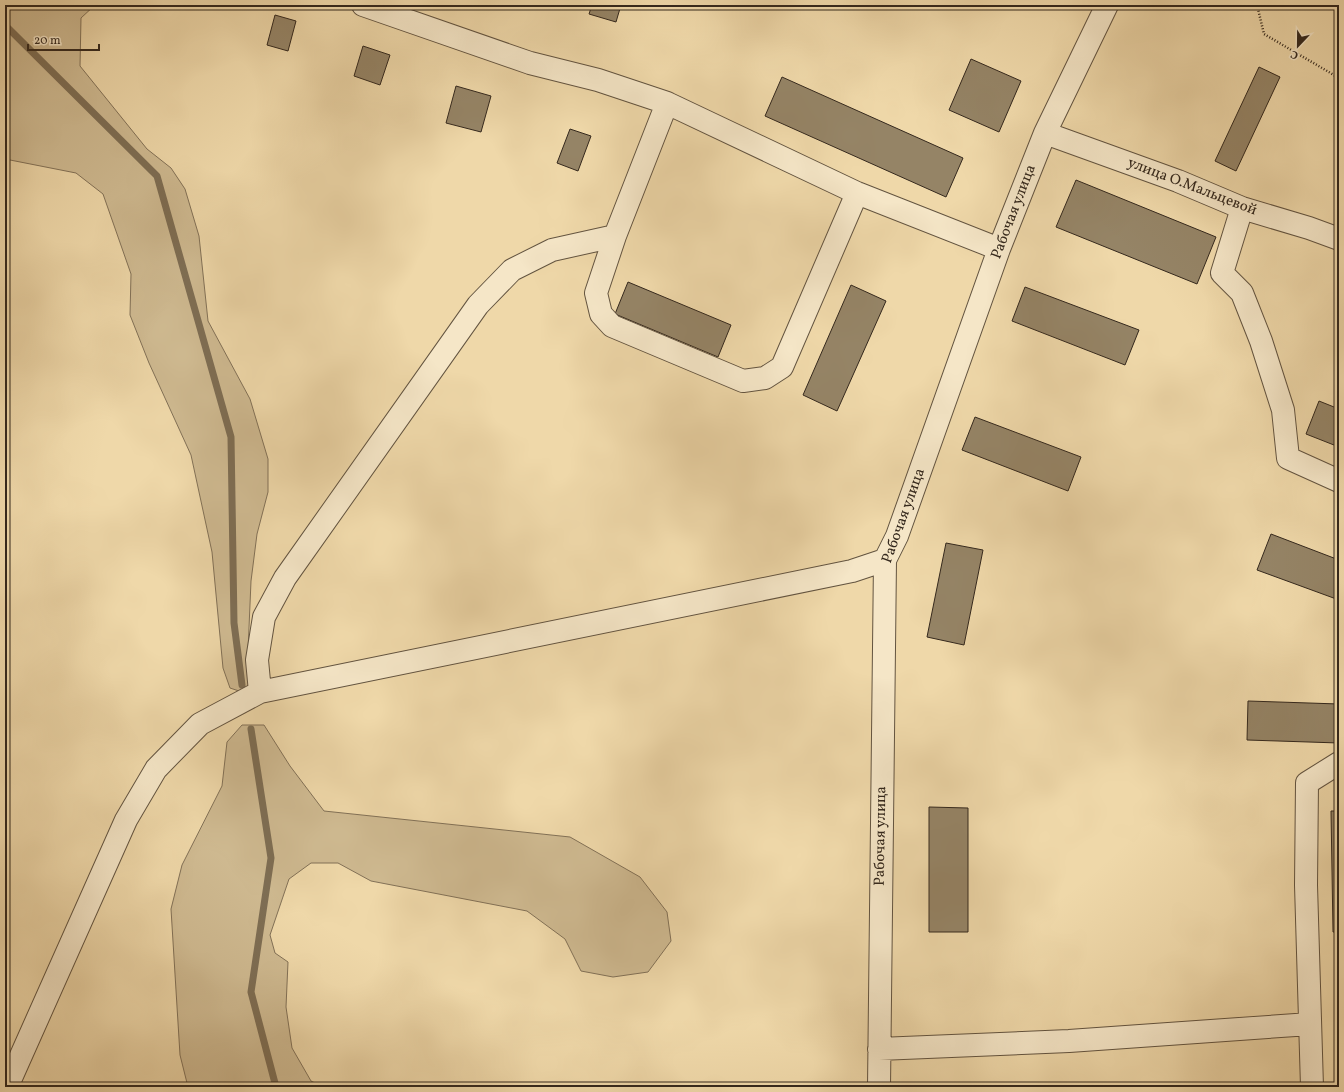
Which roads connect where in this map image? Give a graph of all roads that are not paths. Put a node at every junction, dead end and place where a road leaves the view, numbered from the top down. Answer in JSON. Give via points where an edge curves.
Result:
{"nodes":[{"id":1,"x":363,"y":5,"type":"edge"},
{"id":2,"x":1104,"y":6,"type":"edge"},
{"id":3,"x":667,"y":103,"type":"junction"},
{"id":4,"x":1045,"y":133,"type":"junction"},
{"id":5,"x":857,"y":193,"type":"junction"},
{"id":6,"x":1242,"y":208,"type":"junction"},
{"id":7,"x":615,"y":236,"type":"junction"},
{"id":8,"x":1339,"y":238,"type":"edge"},
{"id":9,"x":999,"y":249,"type":"junction"},
{"id":10,"x":1339,"y":481,"type":"edge"},
{"id":11,"x":885,"y":560,"type":"junction"},
{"id":12,"x":260,"y":692,"type":"junction"},
{"id":13,"x":1339,"y":763,"type":"edge"},
{"id":14,"x":1310,"y":1024,"type":"junction"},
{"id":15,"x":879,"y":1049,"type":"junction"},
{"id":16,"x":7,"y":1087,"type":"edge"},
{"id":17,"x":880,"y":1087,"type":"edge"},
{"id":18,"x":1312,"y":1087,"type":"edge"}],
"edges":[{"from":1,"to":3,"type":"street","via":[[530,63],[598,80]]},
{"from":2,"to":4,"type":"street","name":"Рабочая улица"},
{"from":3,"to":5,"type":"street"},
{"from":3,"to":7,"type":"street"},
{"from":4,"to":6,"type":"street","name":"улица О.Мальцевой","via":[[1178,181]]},
{"from":4,"to":9,"type":"street","name":"Рабочая улица"},
{"from":5,"to":7,"type":"street","via":[[782,367],[765,378],[743,381],[612,326],[601,314],[596,293]]},
{"from":5,"to":9,"type":"street"},
{"from":6,"to":8,"type":"street","name":"улица О.Мальцевой"},
{"from":6,"to":10,"type":"street","via":[[1222,273],[1242,292],[1261,341],[1283,410],[1288,458]]},
{"from":7,"to":12,"type":"street","via":[[552,250],[512,270],[478,305],[284,578],[264,617],[257,660]]},
{"from":9,"to":11,"type":"street","name":"Рабочая улица","via":[[897,536]]},
{"from":11,"to":12,"type":"street","via":[[852,571]]},
{"from":11,"to":15,"type":"street","name":"Рабочая улица"},
{"from":12,"to":16,"type":"street","via":[[200,724],[156,769],[126,820]]},
{"from":13,"to":14,"type":"street","via":[[1307,782],[1306,885]]},
{"from":14,"to":15,"type":"street","via":[[1068,1041]]},
{"from":14,"to":18,"type":"street"},
{"from":15,"to":17,"type":"street","name":"Рабочая улица"}]}
